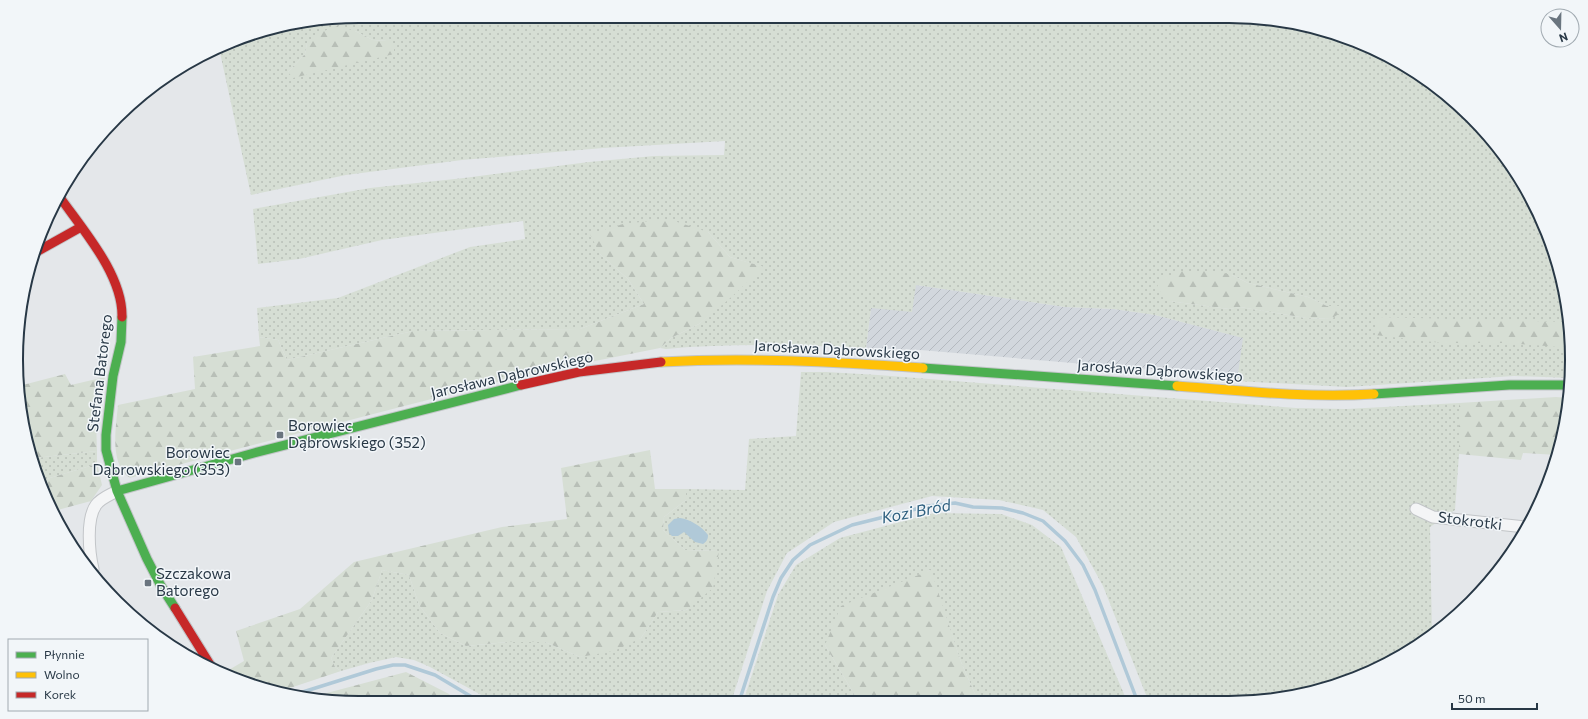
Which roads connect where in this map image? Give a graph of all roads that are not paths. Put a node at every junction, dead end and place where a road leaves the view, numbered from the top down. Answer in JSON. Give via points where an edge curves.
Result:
{"nodes":[{"id":1,"x":63,"y":201,"type":"edge"},
{"id":2,"x":81,"y":227,"type":"junction"},
{"id":3,"x":42,"y":249,"type":"edge"},
{"id":4,"x":1564,"y":385,"type":"edge"},
{"id":5,"x":117,"y":492,"type":"junction"},
{"id":6,"x":1416,"y":509,"type":"dead end"},
{"id":7,"x":1521,"y":527,"type":"edge"},
{"id":8,"x":92,"y":563,"type":"edge"},
{"id":9,"x":206,"y":659,"type":"edge"}],
"edges":[{"from":1,"to":2,"type":"street","name":"Stefana Batorego"},
{"from":2,"to":3,"type":"street"},
{"from":2,"to":5,"type":"street","name":"Stefana Batorego","via":[[105,262],[122,304],[121,342],[113,376],[106,435],[106,450]]},
{"from":4,"to":5,"type":"street","name":"Jarosława Dąbrowskiego","via":[[1344,396],[819,361],[771,359],[636,364],[549,378],[286,444]]},
{"from":5,"to":8,"type":"street","via":[[96,505],[91,518]]},
{"from":5,"to":9,"type":"street","name":"Stefana Batorego","via":[[161,586]]},
{"from":6,"to":7,"type":"street","name":"Stokrotki","via":[[1432,517]]}]}
